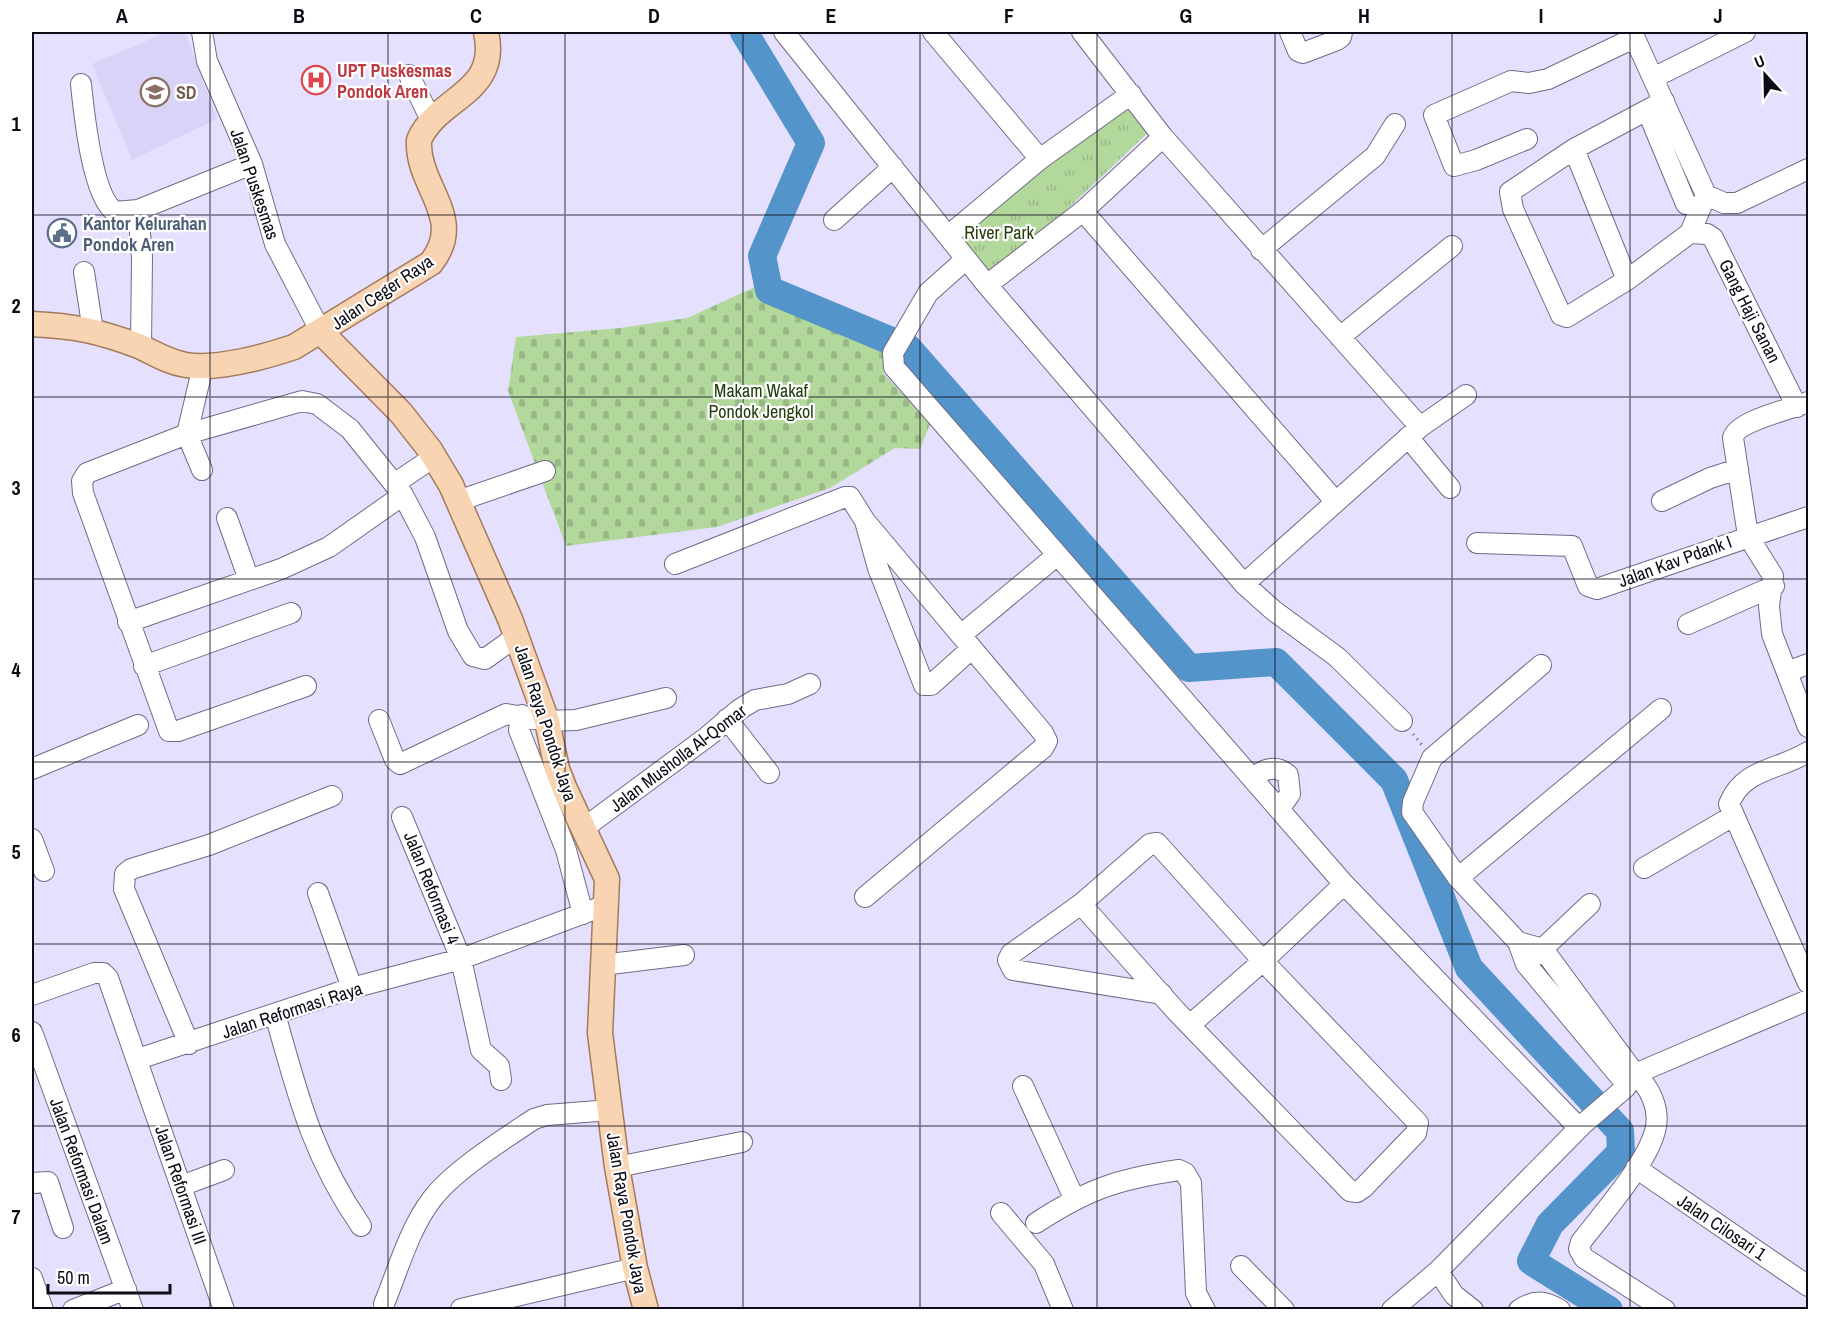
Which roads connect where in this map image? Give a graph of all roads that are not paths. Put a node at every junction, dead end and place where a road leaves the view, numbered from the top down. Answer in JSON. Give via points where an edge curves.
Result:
{"nodes":[{"id":1,"x":202,"y":32,"type":"edge"},
{"id":2,"x":486,"y":32,"type":"edge"},
{"id":3,"x":784,"y":32,"type":"edge"},
{"id":4,"x":933,"y":32,"type":"edge"},
{"id":5,"x":1082,"y":32,"type":"edge"},
{"id":6,"x":1290,"y":32,"type":"edge"},
{"id":7,"x":1342,"y":32,"type":"edge"},
{"id":8,"x":1745,"y":32,"type":"edge"},
{"id":9,"x":1633,"y":35,"type":"edge"},
{"id":10,"x":409,"y":75,"type":"dead end"},
{"id":11,"x":1653,"y":78,"type":"junction"},
{"id":12,"x":81,"y":84,"type":"dead end"},
{"id":13,"x":1131,"y":94,"type":"junction"},
{"id":14,"x":1655,"y":106,"type":"junction"},
{"id":15,"x":432,"y":122,"type":"junction"},
{"id":16,"x":1395,"y":124,"type":"dead end"},
{"id":17,"x":1163,"y":137,"type":"junction"},
{"id":18,"x":1527,"y":139,"type":"dead end"},
{"id":19,"x":1574,"y":149,"type":"junction"},
{"id":20,"x":1040,"y":159,"type":"junction"},
{"id":21,"x":252,"y":164,"type":"junction"},
{"id":22,"x":893,"y":167,"type":"junction"},
{"id":23,"x":1809,"y":169,"type":"edge"},
{"id":24,"x":1706,"y":195,"type":"junction"},
{"id":25,"x":1686,"y":204,"type":"dead end"},
{"id":26,"x":138,"y":210,"type":"junction"},
{"id":27,"x":1083,"y":211,"type":"junction"},
{"id":28,"x":834,"y":220,"type":"dead end"},
{"id":29,"x":1690,"y":233,"type":"junction"},
{"id":30,"x":948,"y":236,"type":"junction"},
{"id":31,"x":1452,"y":246,"type":"dead end"},
{"id":32,"x":1261,"y":250,"type":"junction"},
{"id":33,"x":966,"y":259,"type":"junction"},
{"id":34,"x":84,"y":272,"type":"dead end"},
{"id":35,"x":1627,"y":280,"type":"junction"},
{"id":36,"x":987,"y":285,"type":"junction"},
{"id":37,"x":32,"y":324,"type":"edge"},
{"id":38,"x":93,"y":330,"type":"junction"},
{"id":39,"x":321,"y":332,"type":"junction"},
{"id":40,"x":1340,"y":337,"type":"junction"},
{"id":41,"x":141,"y":347,"type":"junction"},
{"id":42,"x":200,"y":379,"type":"junction"},
{"id":43,"x":1466,"y":395,"type":"dead end"},
{"id":44,"x":1803,"y":404,"type":"edge"},
{"id":45,"x":1414,"y":432,"type":"junction"},
{"id":46,"x":187,"y":434,"type":"junction"},
{"id":47,"x":435,"y":457,"type":"junction"},
{"id":48,"x":1738,"y":469,"type":"junction"},
{"id":49,"x":202,"y":470,"type":"dead end"},
{"id":50,"x":545,"y":471,"type":"dead end"},
{"id":51,"x":1450,"y":488,"type":"dead end"},
{"id":52,"x":399,"y":490,"type":"junction"},
{"id":53,"x":458,"y":501,"type":"junction"},
{"id":54,"x":1335,"y":501,"type":"junction"},
{"id":55,"x":1662,"y":501,"type":"dead end"},
{"id":56,"x":1809,"y":517,"type":"edge"},
{"id":57,"x":227,"y":518,"type":"dead end"},
{"id":58,"x":865,"y":521,"type":"junction"},
{"id":59,"x":1748,"y":536,"type":"junction"},
{"id":60,"x":1477,"y":543,"type":"dead end"},
{"id":61,"x":1056,"y":556,"type":"junction"},
{"id":62,"x":675,"y":564,"type":"dead end"},
{"id":63,"x":249,"y":580,"type":"junction"},
{"id":64,"x":1244,"y":584,"type":"junction"},
{"id":65,"x":1774,"y":586,"type":"junction"},
{"id":66,"x":291,"y":613,"type":"dead end"},
{"id":67,"x":128,"y":622,"type":"junction"},
{"id":68,"x":1688,"y":624,"type":"dead end"},
{"id":69,"x":517,"y":636,"type":"junction"},
{"id":70,"x":966,"y":642,"type":"junction"},
{"id":71,"x":1809,"y":664,"type":"edge"},
{"id":72,"x":1541,"y":665,"type":"dead end"},
{"id":73,"x":144,"y":666,"type":"junction"},
{"id":74,"x":1787,"y":672,"type":"junction"},
{"id":75,"x":810,"y":684,"type":"dead end"},
{"id":76,"x":306,"y":686,"type":"dead end"},
{"id":77,"x":666,"y":698,"type":"dead end"},
{"id":78,"x":1661,"y":709,"type":"dead end"},
{"id":79,"x":522,"y":716,"type":"junction"},
{"id":80,"x":727,"y":719,"type":"junction"},
{"id":81,"x":379,"y":720,"type":"dead end"},
{"id":82,"x":548,"y":721,"type":"junction"},
{"id":83,"x":1402,"y":721,"type":"road end"},
{"id":84,"x":138,"y":725,"type":"dead end"},
{"id":85,"x":1809,"y":727,"type":"edge"},
{"id":86,"x":1809,"y":752,"type":"edge"},
{"id":87,"x":32,"y":769,"type":"edge"},
{"id":88,"x":769,"y":773,"type":"dead end"},
{"id":89,"x":1254,"y":778,"type":"junction"},
{"id":90,"x":332,"y":796,"type":"dead end"},
{"id":91,"x":1280,"y":808,"type":"junction"},
{"id":92,"x":1733,"y":816,"type":"junction"},
{"id":93,"x":402,"y":817,"type":"dead end"},
{"id":94,"x":584,"y":828,"type":"junction"},
{"id":95,"x":32,"y":839,"type":"edge"},
{"id":96,"x":1644,"y":867,"type":"dead end"},
{"id":97,"x":44,"y":871,"type":"dead end"},
{"id":98,"x":1458,"y":878,"type":"junction"},
{"id":99,"x":1344,"y":884,"type":"junction"},
{"id":100,"x":318,"y":893,"type":"dead end"},
{"id":101,"x":865,"y":897,"type":"dead end"},
{"id":102,"x":607,"y":900,"type":"junction"},
{"id":103,"x":1081,"y":904,"type":"junction"},
{"id":104,"x":1590,"y":904,"type":"dead end"},
{"id":105,"x":583,"y":914,"type":"junction"},
{"id":106,"x":1518,"y":942,"type":"junction"},
{"id":107,"x":1543,"y":949,"type":"junction"},
{"id":108,"x":684,"y":955,"type":"dead end"},
{"id":109,"x":461,"y":959,"type":"junction"},
{"id":110,"x":1263,"y":962,"type":"junction"},
{"id":111,"x":1526,"y":964,"type":"junction"},
{"id":112,"x":602,"y":965,"type":"junction"},
{"id":113,"x":1809,"y":983,"type":"edge"},
{"id":114,"x":352,"y":988,"type":"junction"},
{"id":115,"x":1162,"y":994,"type":"junction"},
{"id":116,"x":32,"y":995,"type":"edge"},
{"id":117,"x":1809,"y":1000,"type":"edge"},
{"id":118,"x":275,"y":1014,"type":"junction"},
{"id":119,"x":1191,"y":1024,"type":"junction"},
{"id":120,"x":32,"y":1032,"type":"edge"},
{"id":121,"x":189,"y":1044,"type":"junction"},
{"id":122,"x":138,"y":1059,"type":"junction"},
{"id":123,"x":501,"y":1080,"type":"dead end"},
{"id":124,"x":1629,"y":1082,"type":"junction"},
{"id":125,"x":1023,"y":1086,"type":"dead end"},
{"id":126,"x":610,"y":1110,"type":"junction"},
{"id":127,"x":1580,"y":1126,"type":"junction"},
{"id":128,"x":742,"y":1142,"type":"dead end"},
{"id":129,"x":617,"y":1167,"type":"junction"},
{"id":130,"x":1636,"y":1168,"type":"junction"},
{"id":131,"x":224,"y":1170,"type":"dead end"},
{"id":132,"x":32,"y":1183,"type":"edge"},
{"id":133,"x":181,"y":1186,"type":"junction"},
{"id":134,"x":1074,"y":1198,"type":"junction"},
{"id":135,"x":1001,"y":1213,"type":"dead end"},
{"id":136,"x":1036,"y":1223,"type":"dead end"},
{"id":137,"x":361,"y":1226,"type":"dead end"},
{"id":138,"x":63,"y":1228,"type":"dead end"},
{"id":139,"x":1241,"y":1266,"type":"dead end"},
{"id":140,"x":635,"y":1268,"type":"junction"},
{"id":141,"x":1438,"y":1271,"type":"junction"},
{"id":142,"x":32,"y":1278,"type":"edge"},
{"id":143,"x":1809,"y":1286,"type":"edge"},
{"id":144,"x":126,"y":1290,"type":"junction"},
{"id":145,"x":384,"y":1304,"type":"dead end"},
{"id":146,"x":461,"y":1309,"type":"edge"},
{"id":147,"x":43,"y":1310,"type":"edge"},
{"id":148,"x":73,"y":1310,"type":"edge"},
{"id":149,"x":133,"y":1310,"type":"edge"},
{"id":150,"x":224,"y":1310,"type":"edge"},
{"id":151,"x":646,"y":1310,"type":"edge"},
{"id":152,"x":1063,"y":1310,"type":"edge"},
{"id":153,"x":1205,"y":1310,"type":"edge"},
{"id":154,"x":1284,"y":1310,"type":"edge"},
{"id":155,"x":1392,"y":1310,"type":"edge"},
{"id":156,"x":1473,"y":1310,"type":"edge"},
{"id":157,"x":1519,"y":1310,"type":"edge"},
{"id":158,"x":1560,"y":1310,"type":"edge"},
{"id":159,"x":1665,"y":1310,"type":"edge"}],
"edges":[{"from":1,"to":21,"type":"street","name":"Jalan Puskesmas","via":[[207,61]]},
{"from":2,"to":15,"type":"main road","name":"Jalan Ceger Raya","via":[[490,47],[478,80]]},
{"from":3,"to":22,"type":"street"},
{"from":4,"to":20,"type":"street"},
{"from":5,"to":13,"type":"street"},
{"from":6,"to":7,"type":"street","via":[[1298,51],[1303,53],[1337,40]]},
{"from":8,"to":11,"type":"street"},
{"from":9,"to":11,"type":"street"},
{"from":9,"to":18,"type":"street","via":[[1548,79],[1530,84],[1511,81],[1434,114],[1454,166]]},
{"from":10,"to":15,"type":"street"},
{"from":11,"to":14,"type":"street"},
{"from":12,"to":26,"type":"street","via":[[101,195],[106,206],[115,212]]},
{"from":13,"to":17,"type":"street"},
{"from":13,"to":20,"type":"street"},
{"from":14,"to":19,"type":"street"},
{"from":14,"to":24,"type":"street"},
{"from":14,"to":25,"type":"street"},
{"from":15,"to":39,"type":"main road","name":"Jalan Ceger Raya","via":[[422,133],[418,147],[444,221],[446,233],[439,253],[431,263]]},
{"from":16,"to":32,"type":"street","via":[[1375,156]]},
{"from":17,"to":27,"type":"street"},
{"from":17,"to":32,"type":"street"},
{"from":19,"to":35,"type":"street"},
{"from":19,"to":35,"type":"street","via":[[1514,188],[1510,200],[1513,209],[1564,317]]},
{"from":20,"to":30,"type":"street"},
{"from":21,"to":26,"type":"street"},
{"from":21,"to":39,"type":"street","name":"Jalan Puskesmas","via":[[275,244]]},
{"from":22,"to":28,"type":"street"},
{"from":22,"to":30,"type":"street"},
{"from":23,"to":24,"type":"street","via":[[1737,203],[1724,203]]},
{"from":24,"to":29,"type":"street"},
{"from":26,"to":41,"type":"street"},
{"from":27,"to":36,"type":"street"},
{"from":27,"to":54,"type":"street"},
{"from":29,"to":35,"type":"street"},
{"from":29,"to":44,"type":"street","name":"Gang Haji Sanan","via":[[1713,238]]},
{"from":30,"to":33,"type":"street"},
{"from":31,"to":40,"type":"street"},
{"from":32,"to":40,"type":"street"},
{"from":33,"to":36,"type":"street"},
{"from":33,"to":61,"type":"street","via":[[928,293],[893,353],[894,367]]},
{"from":34,"to":38,"type":"street"},
{"from":36,"to":64,"type":"street"},
{"from":37,"to":38,"type":"main road","name":"Jalan Ceger Raya"},
{"from":38,"to":41,"type":"main road","name":"Jalan Ceger Raya"},
{"from":39,"to":42,"type":"main road","name":"Jalan Ceger Raya"},
{"from":39,"to":47,"type":"main road","name":"Jalan Raya Pondok Jaya","via":[[400,413]]},
{"from":40,"to":45,"type":"street"},
{"from":41,"to":42,"type":"main road","name":"Jalan Ceger Raya"},
{"from":42,"to":46,"type":"street"},
{"from":43,"to":45,"type":"street"},
{"from":44,"to":48,"type":"street","via":[[1738,429],[1733,438]]},
{"from":45,"to":51,"type":"street"},
{"from":45,"to":54,"type":"street"},
{"from":46,"to":49,"type":"street"},
{"from":46,"to":52,"type":"street","via":[[302,401],[317,404],[350,429]]},
{"from":46,"to":67,"type":"street","via":[[87,473],[82,482]]},
{"from":47,"to":52,"type":"street"},
{"from":47,"to":53,"type":"main road","name":"Jalan Raya Pondok Jaya"},
{"from":48,"to":55,"type":"street"},
{"from":48,"to":59,"type":"street"},
{"from":50,"to":53,"type":"street"},
{"from":52,"to":63,"type":"street","via":[[328,547]]},
{"from":52,"to":69,"type":"street","via":[[425,537],[458,631],[473,656],[485,659]]},
{"from":53,"to":69,"type":"main road","name":"Jalan Raya Pondok Jaya"},
{"from":54,"to":64,"type":"street"},
{"from":56,"to":59,"type":"street","name":"Jalan Kav Pdank I"},
{"from":57,"to":63,"type":"street"},
{"from":58,"to":62,"type":"street","via":[[854,502],[845,497]]},
{"from":58,"to":70,"type":"street"},
{"from":58,"to":70,"type":"street","via":[[878,568],[924,685],[931,685]]},
{"from":59,"to":60,"type":"street","name":"Jalan Kav Pdank I","via":[[1597,589],[1588,586],[1575,549],[1569,546]]},
{"from":59,"to":65,"type":"street","via":[[1773,576]]},
{"from":61,"to":70,"type":"street"},
{"from":61,"to":89,"type":"street"},
{"from":63,"to":67,"type":"street"},
{"from":64,"to":83,"type":"street","via":[[1337,657]]},
{"from":65,"to":68,"type":"street"},
{"from":65,"to":74,"type":"street","via":[[1769,623]]},
{"from":66,"to":73,"type":"street"},
{"from":67,"to":73,"type":"street"},
{"from":69,"to":82,"type":"main road","name":"Jalan Raya Pondok Jaya"},
{"from":70,"to":101,"type":"street","via":[[1047,741]]},
{"from":71,"to":74,"type":"street"},
{"from":72,"to":98,"type":"street","via":[[1432,758],[1413,802],[1412,812]]},
{"from":73,"to":76,"type":"street","via":[[169,731]]},
{"from":74,"to":85,"type":"street"},
{"from":75,"to":80,"type":"street","name":"Jalan Musholla Al-Qomar","via":[[788,694],[755,700]]},
{"from":77,"to":82,"type":"street","via":[[576,720]]},
{"from":78,"to":98,"type":"street"},
{"from":79,"to":81,"type":"street","via":[[506,714],[400,764],[394,760]]},
{"from":79,"to":82,"type":"street"},
{"from":79,"to":105,"type":"street","via":[[519,730],[566,850]]},
{"from":80,"to":88,"type":"street"},
{"from":80,"to":94,"type":"street","name":"Jalan Musholla Al-Qomar"},
{"from":82,"to":94,"type":"main road","name":"Jalan Raya Pondok Jaya","via":[[557,769]]},
{"from":84,"to":87,"type":"street"},
{"from":86,"to":92,"type":"street","via":[[1765,768],[1746,781],[1729,804]]},
{"from":89,"to":91,"type":"street"},
{"from":89,"to":91,"type":"street","via":[[1272,768],[1282,769],[1288,775],[1290,794]]},
{"from":90,"to":121,"type":"street","via":[[125,874],[124,889]]},
{"from":91,"to":99,"type":"street"},
{"from":92,"to":96,"type":"street"},
{"from":92,"to":113,"type":"street"},
{"from":93,"to":109,"type":"street","name":"Jalan Reformasi 4"},
{"from":94,"to":102,"type":"main road","name":"Jalan Raya Pondok Jaya","via":[[607,879]]},
{"from":95,"to":97,"type":"street"},
{"from":98,"to":106,"type":"street"},
{"from":99,"to":110,"type":"street"},
{"from":99,"to":127,"type":"street"},
{"from":100,"to":114,"type":"street"},
{"from":102,"to":105,"type":"street","name":"Jalan Reformasi Raya"},
{"from":102,"to":112,"type":"main road","name":"Jalan Raya Pondok Jaya"},
{"from":103,"to":110,"type":"street","via":[[1150,844],[1157,843]]},
{"from":103,"to":115,"type":"street"},
{"from":103,"to":115,"type":"street","via":[[1011,954],[1008,960],[1013,970]]},
{"from":104,"to":107,"type":"street"},
{"from":105,"to":109,"type":"street","name":"Jalan Reformasi Raya"},
{"from":106,"to":107,"type":"street"},
{"from":106,"to":111,"type":"street"},
{"from":107,"to":111,"type":"street"},
{"from":107,"to":124,"type":"street"},
{"from":108,"to":112,"type":"street"},
{"from":109,"to":114,"type":"street","name":"Jalan Reformasi Raya"},
{"from":109,"to":123,"type":"street","name":"Jalan Reformasi 4","via":[[481,1050],[499,1066]]},
{"from":110,"to":119,"type":"street"},
{"from":110,"to":119,"type":"street","via":[[1418,1123],[1416,1133],[1363,1188],[1350,1191]]},
{"from":111,"to":124,"type":"street"},
{"from":112,"to":126,"type":"main road","name":"Jalan Raya Pondok Jaya","via":[[600,1022]]},
{"from":114,"to":118,"type":"street","name":"Jalan Reformasi Raya"},
{"from":115,"to":119,"type":"street"},
{"from":116,"to":122,"type":"street","via":[[103,973]]},
{"from":117,"to":124,"type":"street"},
{"from":118,"to":121,"type":"street","name":"Jalan Reformasi Raya"},
{"from":118,"to":137,"type":"street","via":[[301,1110],[319,1155],[336,1191]]},
{"from":120,"to":144,"type":"street","name":"Jalan Reformasi Dalam"},
{"from":121,"to":122,"type":"street","name":"Jalan Reformasi Raya"},
{"from":122,"to":133,"type":"street","name":"Jalan Reformasi III"},
{"from":124,"to":127,"type":"street"},
{"from":124,"to":130,"type":"street","via":[[1647,1084],[1656,1124]]},
{"from":125,"to":134,"type":"street"},
{"from":126,"to":129,"type":"main road","name":"Jalan Raya Pondok Jaya"},
{"from":126,"to":145,"type":"street","via":[[534,1119],[447,1181],[418,1222]]},
{"from":127,"to":141,"type":"street"},
{"from":128,"to":129,"type":"street"},
{"from":129,"to":140,"type":"main road","name":"Jalan Raya Pondok Jaya"},
{"from":130,"to":143,"type":"street","name":"Jalan Cilosari 1"},
{"from":130,"to":159,"type":"street","via":[[1579,1249],[1584,1258]]},
{"from":131,"to":133,"type":"street"},
{"from":132,"to":138,"type":"street","via":[[48,1182]]},
{"from":133,"to":150,"type":"street","name":"Jalan Reformasi III"},
{"from":134,"to":136,"type":"street"},
{"from":134,"to":153,"type":"street","via":[[1132,1177],[1179,1170],[1185,1173],[1191,1183],[1196,1293]]},
{"from":135,"to":152,"type":"street","via":[[1044,1264]]},
{"from":139,"to":154,"type":"street"},
{"from":140,"to":146,"type":"street"},
{"from":140,"to":151,"type":"main road","name":"Jalan Raya Pondok Jaya"},
{"from":141,"to":155,"type":"street"},
{"from":141,"to":156,"type":"street","via":[[1454,1295]]},
{"from":142,"to":147,"type":"street"},
{"from":144,"to":148,"type":"street"},
{"from":144,"to":149,"type":"street","name":"Jalan Reformasi Dalam"},
{"from":157,"to":158,"type":"street","via":[[1544,1301]]}]}
